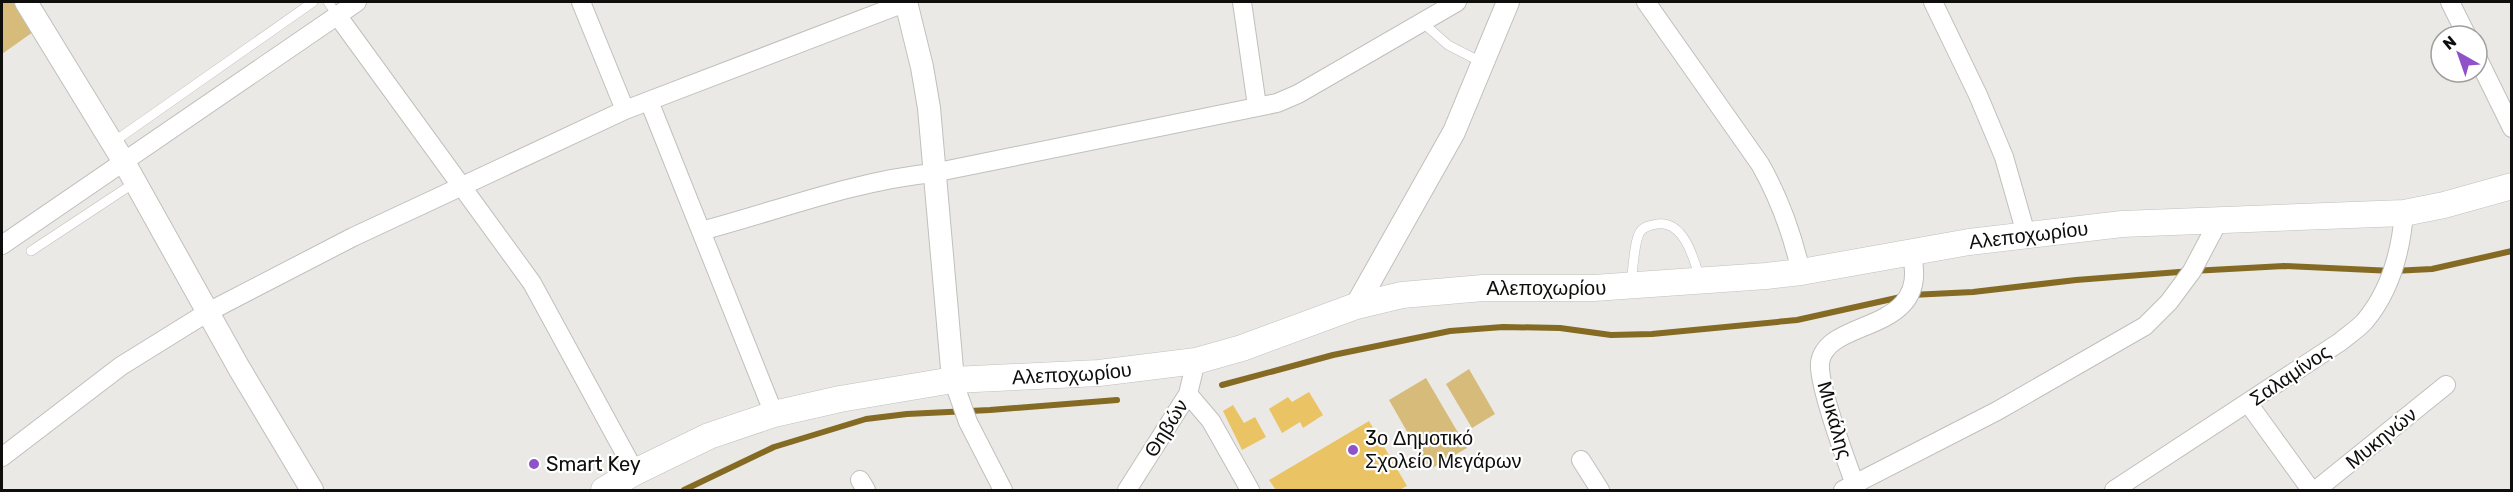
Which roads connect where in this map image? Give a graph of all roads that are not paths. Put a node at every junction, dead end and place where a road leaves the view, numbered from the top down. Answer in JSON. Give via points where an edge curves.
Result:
{"nodes":[{"id":1,"x":26,"y":2,"type":"edge"},
{"id":2,"x":313,"y":2,"type":"edge"},
{"id":3,"x":357,"y":2,"type":"edge"},
{"id":4,"x":581,"y":2,"type":"edge"},
{"id":5,"x":906,"y":2,"type":"edge"},
{"id":6,"x":1242,"y":2,"type":"edge"},
{"id":7,"x":1457,"y":2,"type":"edge"},
{"id":8,"x":1508,"y":2,"type":"edge"},
{"id":9,"x":1646,"y":2,"type":"edge"},
{"id":10,"x":1933,"y":2,"type":"edge"},
{"id":11,"x":2450,"y":2,"type":"edge"},
{"id":12,"x":333,"y":8,"type":"edge"},
{"id":13,"x":1422,"y":22,"type":"junction"},
{"id":14,"x":2461,"y":24,"type":"edge"},
{"id":15,"x":1483,"y":63,"type":"junction"},
{"id":16,"x":2489,"y":82,"type":"edge"},
{"id":17,"x":649,"y":101,"type":"junction"},
{"id":18,"x":1257,"y":106,"type":"junction"},
{"id":19,"x":625,"y":110,"type":"junction"},
{"id":20,"x":2511,"y":128,"type":"edge"},
{"id":21,"x":118,"y":152,"type":"junction"},
{"id":22,"x":933,"y":173,"type":"junction"},
{"id":23,"x":136,"y":182,"type":"junction"},
{"id":24,"x":2511,"y":186,"type":"edge"},
{"id":25,"x":461,"y":188,"type":"junction"},
{"id":26,"x":2404,"y":213,"type":"junction"},
{"id":27,"x":2219,"y":220,"type":"junction"},
{"id":28,"x":701,"y":231,"type":"junction"},
{"id":29,"x":2026,"y":234,"type":"junction"},
{"id":30,"x":2,"y":245,"type":"edge"},
{"id":31,"x":31,"y":251,"type":"dead end"},
{"id":32,"x":1911,"y":252,"type":"junction"},
{"id":33,"x":1802,"y":272,"type":"junction"},
{"id":34,"x":1700,"y":281,"type":"junction"},
{"id":35,"x":1631,"y":285,"type":"junction"},
{"id":36,"x":1356,"y":306,"type":"junction"},
{"id":37,"x":208,"y":312,"type":"junction"},
{"id":38,"x":1196,"y":361,"type":"junction"},
{"id":39,"x":2446,"y":385,"type":"dead end"},
{"id":40,"x":954,"y":386,"type":"junction"},
{"id":41,"x":1188,"y":394,"type":"junction"},
{"id":42,"x":2248,"y":403,"type":"junction"},
{"id":43,"x":774,"y":414,"type":"junction"},
{"id":44,"x":2,"y":457,"type":"edge"},
{"id":45,"x":1581,"y":460,"type":"dead end"},
{"id":46,"x":635,"y":472,"type":"junction"},
{"id":47,"x":1852,"y":488,"type":"edge"},
{"id":48,"x":312,"y":490,"type":"edge"},
{"id":49,"x":604,"y":490,"type":"edge"},
{"id":50,"x":1003,"y":490,"type":"edge"},
{"id":51,"x":1127,"y":490,"type":"edge"},
{"id":52,"x":1250,"y":490,"type":"edge"},
{"id":53,"x":1600,"y":490,"type":"edge"},
{"id":54,"x":2114,"y":490,"type":"edge"},
{"id":55,"x":2311,"y":490,"type":"edge"},
{"id":56,"x":2316,"y":490,"type":"edge"}],
"edges":[{"from":1,"to":21,"type":"street"},
{"from":2,"to":21,"type":"lane"},
{"from":3,"to":12,"type":"street"},
{"from":4,"to":19,"type":"street"},
{"from":5,"to":17,"type":"street"},
{"from":5,"to":22,"type":"street","via":[[927,91]]},
{"from":6,"to":18,"type":"street"},
{"from":7,"to":13,"type":"street"},
{"from":8,"to":15,"type":"street"},
{"from":9,"to":33,"type":"street","via":[[1760,164],[1792,232]]},
{"from":10,"to":29,"type":"street","via":[[2004,157]]},
{"from":11,"to":14,"type":"street"},
{"from":12,"to":21,"type":"street"},
{"from":12,"to":25,"type":"street"},
{"from":13,"to":15,"type":"lane","via":[[1448,45]]},
{"from":13,"to":18,"type":"street","via":[[1298,94]]},
{"from":15,"to":36,"type":"street","via":[[1454,132]]},
{"from":16,"to":20,"type":"street"},
{"from":17,"to":19,"type":"street"},
{"from":17,"to":28,"type":"street"},
{"from":18,"to":22,"type":"street"},
{"from":19,"to":25,"type":"street"},
{"from":21,"to":23,"type":"street"},
{"from":21,"to":30,"type":"street"},
{"from":22,"to":28,"type":"street","via":[[902,176],[798,202]]},
{"from":22,"to":40,"type":"street"},
{"from":23,"to":31,"type":"lane"},
{"from":23,"to":37,"type":"street"},
{"from":24,"to":26,"type":"main road","name":"Αλεποχωρίου"},
{"from":25,"to":37,"type":"street","via":[[353,237]]},
{"from":25,"to":46,"type":"street","via":[[532,283]]},
{"from":26,"to":27,"type":"main road","name":"Αλεποχωρίου"},
{"from":26,"to":42,"type":"street","name":"Σαλαμίνος","via":[[2393,271],[2365,321]]},
{"from":27,"to":29,"type":"main road","name":"Αλεποχωρίου","via":[[2122,224]]},
{"from":27,"to":47,"type":"street","via":[[2192,271],[2145,326]]},
{"from":28,"to":43,"type":"street"},
{"from":29,"to":32,"type":"main road","name":"Αλεποχωρίου"},
{"from":32,"to":33,"type":"main road","name":"Αλεποχωρίου"},
{"from":32,"to":47,"type":"street","name":"Μυκάλης","via":[[1914,281],[1896,313],[1831,344],[1820,362],[1822,383]]},
{"from":33,"to":34,"type":"main road","name":"Αλεποχωρίου"},
{"from":34,"to":35,"type":"main road","name":"Αλεποχωρίου"},
{"from":34,"to":35,"type":"lane","via":[[1685,241],[1670,225],[1660,223],[1641,231]]},
{"from":35,"to":36,"type":"main road","name":"Αλεποχωρίου","via":[[1483,288],[1402,295]]},
{"from":36,"to":38,"type":"main road","name":"Αλεποχωρίου"},
{"from":37,"to":44,"type":"street","via":[[121,366]]},
{"from":37,"to":48,"type":"street"},
{"from":38,"to":40,"type":"main road","name":"Αλεποχωρίου"},
{"from":38,"to":41,"type":"street","name":"Θηβών"},
{"from":39,"to":56,"type":"street","name":"Μυκηνών"},
{"from":40,"to":43,"type":"main road","name":"Αλεποχωρίου","via":[[840,399]]},
{"from":40,"to":50,"type":"street"},
{"from":41,"to":51,"type":"street","name":"Θηβών"},
{"from":41,"to":52,"type":"street","via":[[1211,421]]},
{"from":42,"to":54,"type":"street","name":"Σαλαμίνος"},
{"from":42,"to":55,"type":"street"},
{"from":43,"to":46,"type":"main road","name":"Αλεποχωρίου","via":[[709,436]]},
{"from":45,"to":53,"type":"street"},
{"from":46,"to":49,"type":"main road","name":"Αλεποχωρίου"}]}
